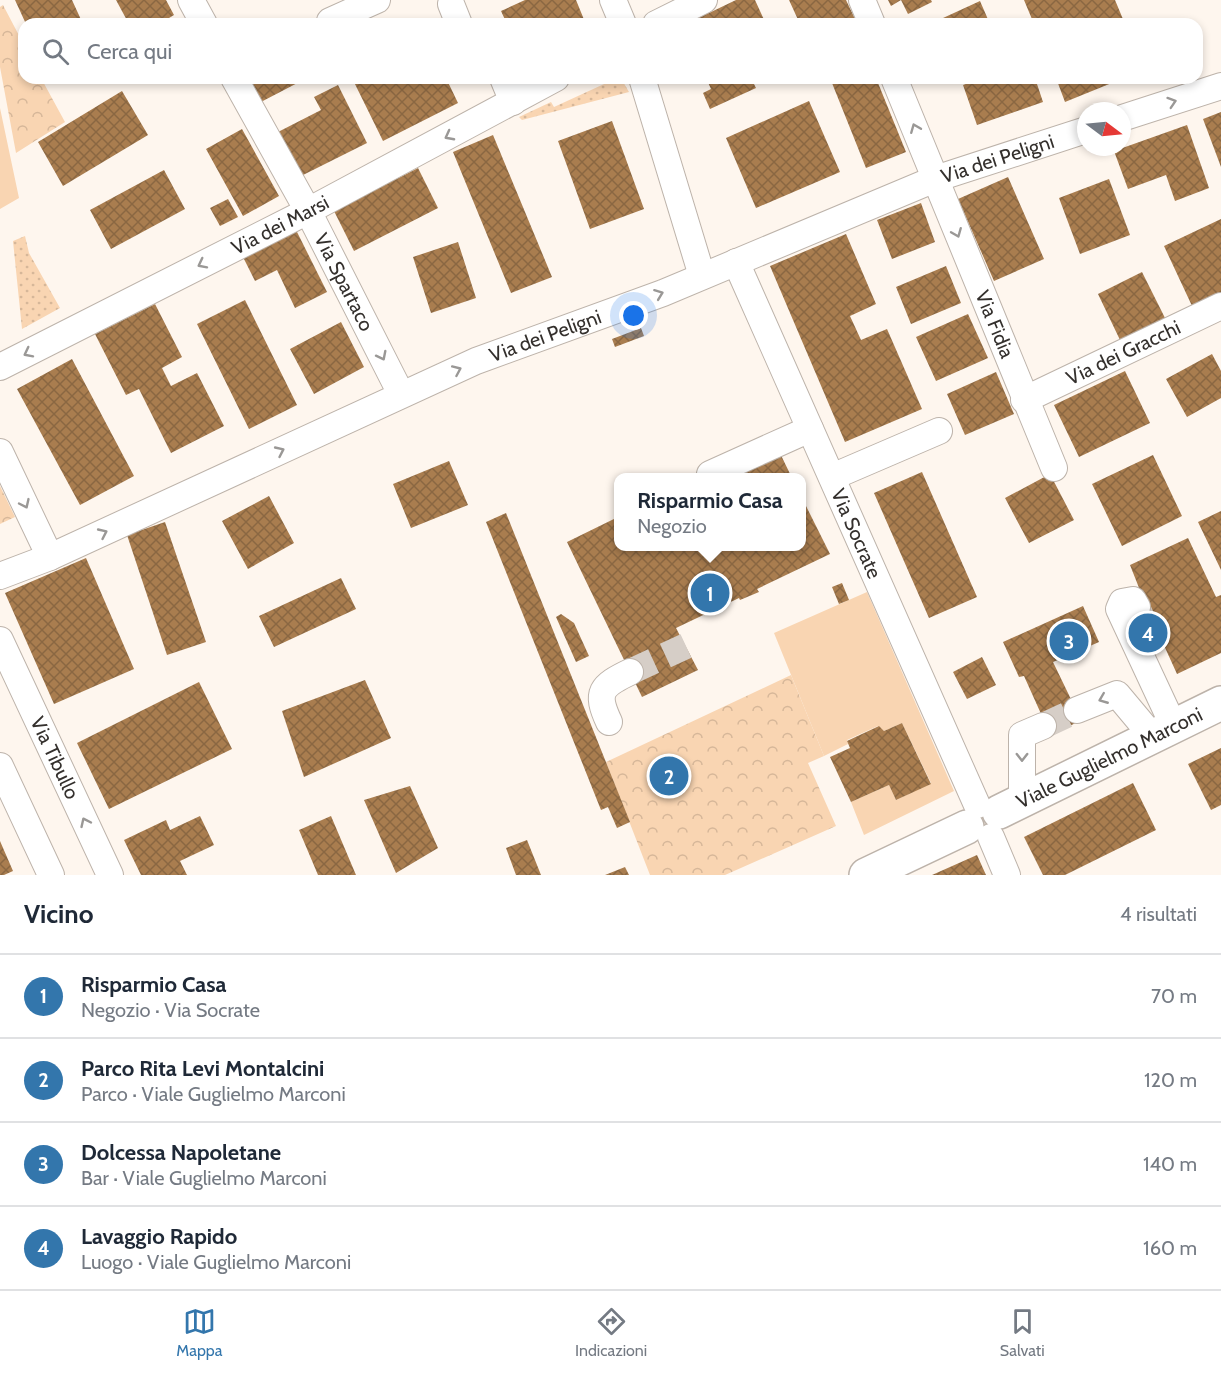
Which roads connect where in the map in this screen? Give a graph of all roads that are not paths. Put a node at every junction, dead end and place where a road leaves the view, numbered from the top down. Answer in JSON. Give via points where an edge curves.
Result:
{"nodes":[{"id":1,"x":190,"y":0,"type":"edge"},
{"id":2,"x":377,"y":0,"type":"edge"},
{"id":3,"x":613,"y":0,"type":"edge"},
{"id":4,"x":704,"y":0,"type":"edge"},
{"id":5,"x":862,"y":0,"type":"edge"},
{"id":6,"x":200,"y":18,"type":"edge"},
{"id":7,"x":337,"y":18,"type":"edge"},
{"id":8,"x":620,"y":18,"type":"edge"},
{"id":9,"x":668,"y":18,"type":"edge"},
{"id":10,"x":870,"y":18,"type":"edge"},
{"id":11,"x":237,"y":84,"type":"edge"},
{"id":12,"x":504,"y":84,"type":"edge"},
{"id":13,"x":545,"y":84,"type":"edge"},
{"id":14,"x":644,"y":84,"type":"edge"},
{"id":15,"x":896,"y":84,"type":"edge"},
{"id":16,"x":1221,"y":86,"type":"edge"},
{"id":17,"x":507,"y":105,"type":"junction"},
{"id":18,"x":1131,"y":115,"type":"edge"},
{"id":19,"x":1077,"y":133,"type":"edge"},
{"id":20,"x":935,"y":179,"type":"junction"},
{"id":21,"x":308,"y":211,"type":"junction"},
{"id":22,"x":736,"y":262,"type":"junction"},
{"id":23,"x":702,"y":276,"type":"junction"},
{"id":24,"x":1221,"y":306,"type":"edge"},
{"id":25,"x":1,"y":365,"type":"edge"},
{"id":26,"x":401,"y":394,"type":"junction"},
{"id":27,"x":1024,"y":400,"type":"junction"},
{"id":28,"x":810,"y":429,"type":"junction"},
{"id":29,"x":939,"y":431,"type":"dead end"},
{"id":30,"x":0,"y":452,"type":"edge"},
{"id":31,"x":1054,"y":468,"type":"dead end"},
{"id":32,"x":712,"y":473,"type":"edge"},
{"id":33,"x":831,"y":477,"type":"junction"},
{"id":34,"x":50,"y":557,"type":"junction"},
{"id":35,"x":0,"y":576,"type":"edge"},
{"id":36,"x":1137,"y":607,"type":"dead end"},
{"id":37,"x":0,"y":640,"type":"edge"},
{"id":38,"x":1154,"y":645,"type":"tunnel mouth"},
{"id":39,"x":630,"y":672,"type":"tunnel mouth"},
{"id":40,"x":1221,"y":703,"type":"edge"},
{"id":41,"x":1077,"y":710,"type":"tunnel mouth"},
{"id":42,"x":609,"y":722,"type":"dead end"},
{"id":43,"x":1043,"y":726,"type":"tunnel mouth"},
{"id":44,"x":1171,"y":728,"type":"junction"},
{"id":45,"x":0,"y":766,"type":"edge"},
{"id":46,"x":991,"y":817,"type":"junction"},
{"id":47,"x":51,"y":875,"type":"edge"},
{"id":48,"x":110,"y":875,"type":"edge"},
{"id":49,"x":866,"y":875,"type":"edge"},
{"id":50,"x":1007,"y":875,"type":"edge"}],
"edges":[{"from":1,"to":6,"type":"street"},
{"from":2,"to":7,"type":"street"},
{"from":3,"to":8,"type":"street"},
{"from":4,"to":9,"type":"street"},
{"from":5,"to":10,"type":"street"},
{"from":11,"to":21,"type":"street","name":"Via Spartaco"},
{"from":12,"to":17,"type":"street"},
{"from":13,"to":17,"type":"street","name":"Via dei Marsi"},
{"from":14,"to":23,"type":"street"},
{"from":20,"to":15,"type":"street","name":"Via Fidia","one_way":true},
{"from":18,"to":16,"type":"street","one_way":true},
{"from":17,"to":21,"type":"street","name":"Via dei Marsi","one_way":true},
{"from":19,"to":20,"type":"street","name":"Via dei Peligni"},
{"from":20,"to":22,"type":"street","name":"Via dei Peligni"},
{"from":20,"to":27,"type":"street","name":"Via Fidia","one_way":true},
{"from":21,"to":25,"type":"street","name":"Via dei Marsi","one_way":true},
{"from":21,"to":26,"type":"street","name":"Via Spartaco","one_way":true},
{"from":22,"to":23,"type":"street","name":"Via dei Peligni"},
{"from":22,"to":28,"type":"street","name":"Via Socrate"},
{"from":26,"to":23,"type":"street","name":"Via dei Peligni","one_way":true,"via":[[476,361]]},
{"from":24,"to":27,"type":"street","name":"Via dei Gracchi"},
{"from":34,"to":26,"type":"street","name":"Via dei Peligni","one_way":true},
{"from":27,"to":31,"type":"street","name":"Via Fidia"},
{"from":28,"to":32,"type":"street"},
{"from":28,"to":33,"type":"street","name":"Via Socrate"},
{"from":29,"to":33,"type":"street"},
{"from":30,"to":34,"type":"street","one_way":true},
{"from":33,"to":46,"type":"street","name":"Via Socrate"},
{"from":34,"to":35,"type":"street","name":"Via dei Peligni"},
{"from":36,"to":44,"type":"street","via":[[1128,599],[1119,609]]},
{"from":48,"to":37,"type":"street","name":"Via Tibullo","one_way":true},
{"from":38,"to":44,"type":"street"},
{"from":39,"to":42,"type":"street","via":[[609,682],[602,693],[602,706]]},
{"from":40,"to":44,"type":"main road","name":"Viale Guglielmo Marconi"},
{"from":44,"to":41,"type":"street","one_way":true,"via":[[1117,694]]},
{"from":43,"to":46,"type":"street","one_way":true,"via":[[1022,735]]},
{"from":44,"to":46,"type":"main road","name":"Viale Guglielmo Marconi"},
{"from":45,"to":47,"type":"street"},
{"from":46,"to":49,"type":"main road","name":"Viale Guglielmo Marconi"},
{"from":46,"to":50,"type":"street","name":"Via Socrate"}]}
